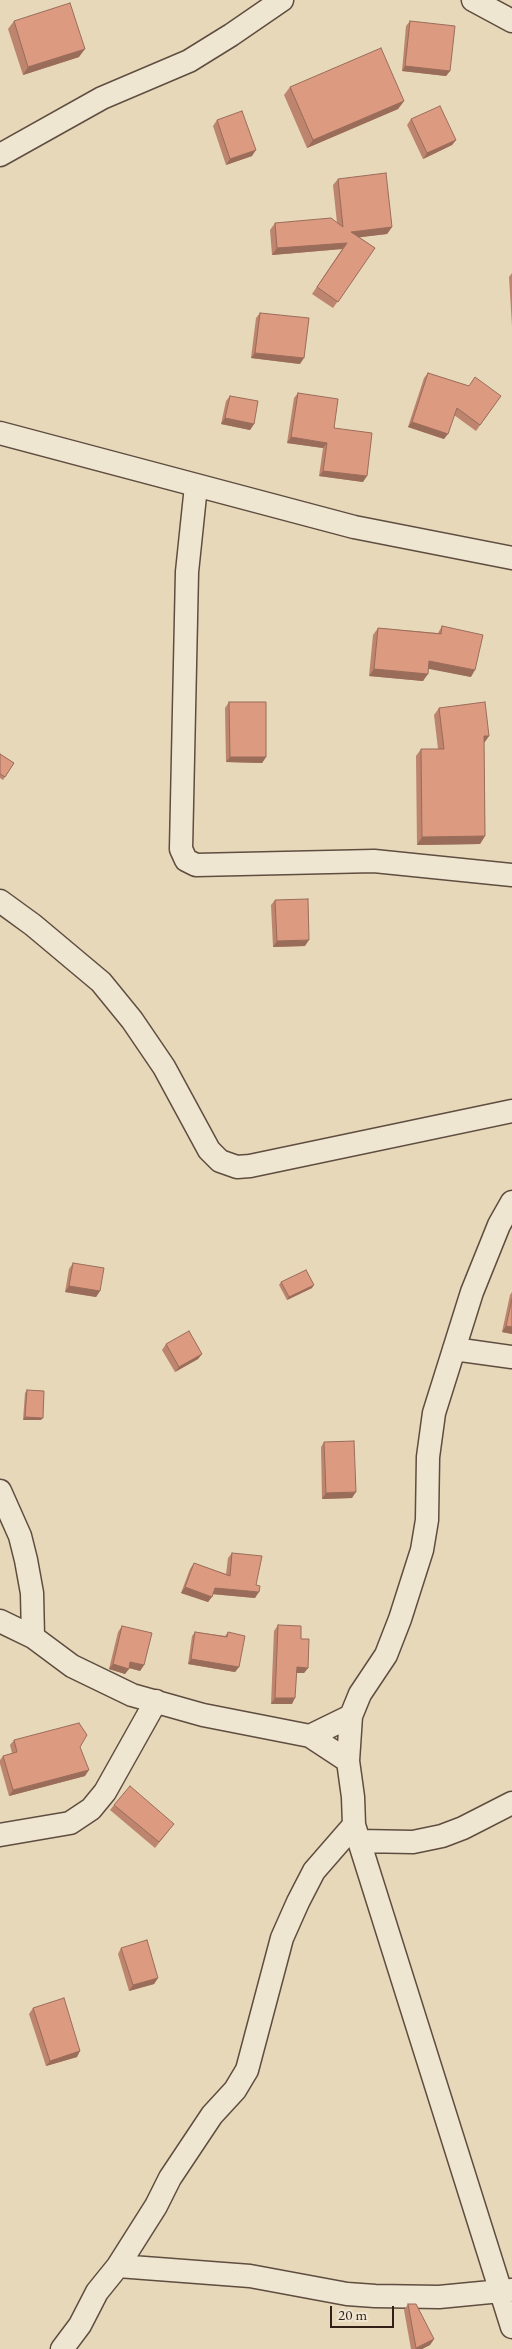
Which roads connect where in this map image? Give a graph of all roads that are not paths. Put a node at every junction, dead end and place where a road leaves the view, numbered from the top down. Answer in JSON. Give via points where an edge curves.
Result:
{"nodes":[{"id":1,"x":282,"y":0,"type":"edge"},
{"id":2,"x":473,"y":0,"type":"edge"},
{"id":3,"x":512,"y":21,"type":"edge"},
{"id":4,"x":0,"y":155,"type":"edge"},
{"id":5,"x":2,"y":435,"type":"edge"},
{"id":6,"x":196,"y":486,"type":"junction"},
{"id":7,"x":512,"y":558,"type":"edge"},
{"id":8,"x":512,"y":875,"type":"edge"},
{"id":9,"x":0,"y":901,"type":"edge"},
{"id":10,"x":512,"y":1111,"type":"edge"},
{"id":11,"x":512,"y":1202,"type":"edge"},
{"id":12,"x":454,"y":1349,"type":"junction"},
{"id":13,"x":512,"y":1357,"type":"edge"},
{"id":14,"x":0,"y":1491,"type":"edge"},
{"id":15,"x":0,"y":1621,"type":"edge"},
{"id":16,"x":32,"y":1637,"type":"junction"},
{"id":17,"x":156,"y":1701,"type":"junction"},
{"id":18,"x":351,"y":1716,"type":"junction"},
{"id":19,"x":310,"y":1736,"type":"junction"},
{"id":20,"x":348,"y":1761,"type":"junction"},
{"id":21,"x":512,"y":1802,"type":"edge"},
{"id":22,"x":356,"y":1833,"type":"junction"},
{"id":23,"x":0,"y":1835,"type":"edge"},
{"id":24,"x":118,"y":2266,"type":"junction"},
{"id":25,"x":507,"y":2291,"type":"edge"},
{"id":26,"x":512,"y":2328,"type":"edge"},
{"id":27,"x":62,"y":2349,"type":"edge"}],
"edges":[{"from":1,"to":4,"type":"street","via":[[189,61],[102,98]]},
{"from":2,"to":3,"type":"street"},
{"from":5,"to":6,"type":"street"},
{"from":6,"to":7,"type":"street","via":[[354,527]]},
{"from":6,"to":8,"type":"street","via":[[187,572],[181,849],[186,860],[196,865],[374,861]]},
{"from":9,"to":10,"type":"street","via":[[100,982],[132,1020],[164,1067],[209,1150],[220,1161],[236,1167],[250,1166]]},
{"from":11,"to":12,"type":"street","via":[[475,1284]]},
{"from":12,"to":13,"type":"street"},
{"from":12,"to":18,"type":"street","via":[[434,1412],[428,1457],[428,1520],[422,1550],[386,1655],[360,1694]]},
{"from":14,"to":16,"type":"street","via":[[20,1536],[26,1560],[32,1593]]},
{"from":15,"to":16,"type":"street"},
{"from":16,"to":17,"type":"street","via":[[80,1670],[132,1695]]},
{"from":17,"to":19,"type":"street","via":[[203,1715]]},
{"from":17,"to":23,"type":"street","via":[[105,1792],[91,1809],[70,1823]]},
{"from":18,"to":19,"type":"street"},
{"from":18,"to":20,"type":"street"},
{"from":19,"to":20,"type":"street"},
{"from":20,"to":22,"type":"street"},
{"from":21,"to":22,"type":"street","via":[[463,1828],[413,1842]]},
{"from":22,"to":24,"type":"street","via":[[314,1871],[298,1902],[282,1938],[247,2070],[170,2178]]},
{"from":22,"to":25,"type":"street"},
{"from":24,"to":25,"type":"street","via":[[250,2276],[375,2296],[439,2297]]},
{"from":24,"to":27,"type":"street","via":[[97,2292],[80,2325]]},
{"from":25,"to":26,"type":"street"}]}
